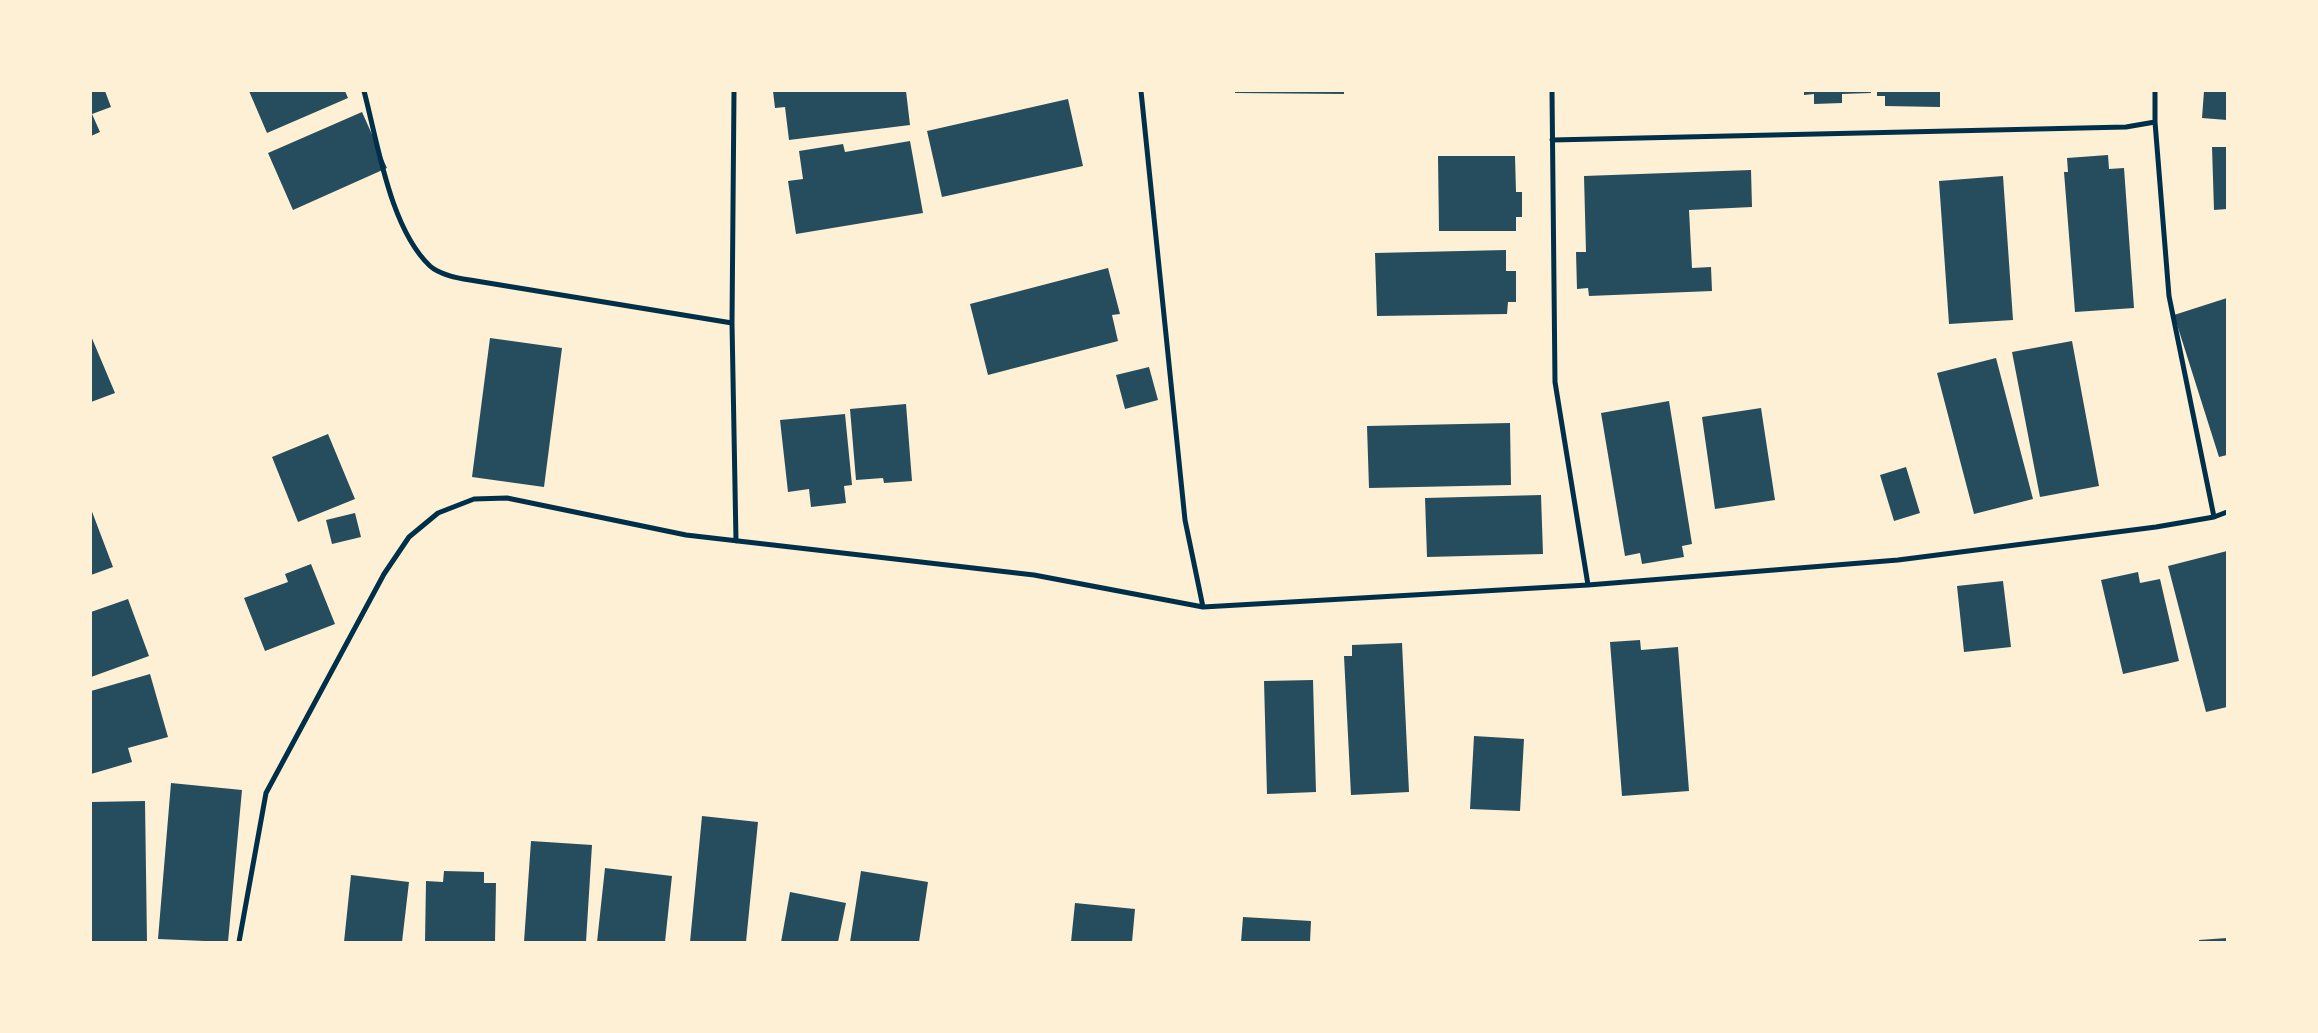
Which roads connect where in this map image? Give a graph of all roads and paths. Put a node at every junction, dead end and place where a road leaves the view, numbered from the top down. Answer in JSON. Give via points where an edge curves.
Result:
{"nodes":[{"id":1,"x":364,"y":91,"type":"edge"},
{"id":2,"x":734,"y":91,"type":"edge"},
{"id":3,"x":1141,"y":91,"type":"edge"},
{"id":4,"x":1552,"y":91,"type":"edge"},
{"id":5,"x":2155,"y":91,"type":"edge"},
{"id":6,"x":2154,"y":122,"type":"junction"},
{"id":7,"x":1552,"y":140,"type":"junction"},
{"id":8,"x":732,"y":323,"type":"junction"},
{"id":9,"x":2227,"y":512,"type":"edge"},
{"id":10,"x":2214,"y":517,"type":"junction"},
{"id":11,"x":736,"y":541,"type":"junction"},
{"id":12,"x":1588,"y":585,"type":"junction"},
{"id":13,"x":1203,"y":607,"type":"junction"},
{"id":14,"x":239,"y":942,"type":"edge"}],
"edges":[{"from":1,"to":8,"type":"street","via":[[392,201],[407,235],[431,267],[449,276],[470,280]]},
{"from":2,"to":8,"type":"street"},
{"from":3,"to":13,"type":"street","via":[[1185,520]]},
{"from":4,"to":7,"type":"street"},
{"from":5,"to":6,"type":"street"},
{"from":6,"to":7,"type":"street","via":[[2126,127]]},
{"from":6,"to":10,"type":"street","via":[[2169,296]]},
{"from":7,"to":12,"type":"street","via":[[1555,382]]},
{"from":8,"to":11,"type":"street"},
{"from":9,"to":10,"type":"street"},
{"from":10,"to":12,"type":"street","via":[[1898,560]]},
{"from":11,"to":13,"type":"street","via":[[1034,575]]},
{"from":11,"to":14,"type":"street","via":[[686,535],[507,498],[474,498],[438,513],[409,536],[384,574],[266,793]]},
{"from":12,"to":13,"type":"street"}]}
